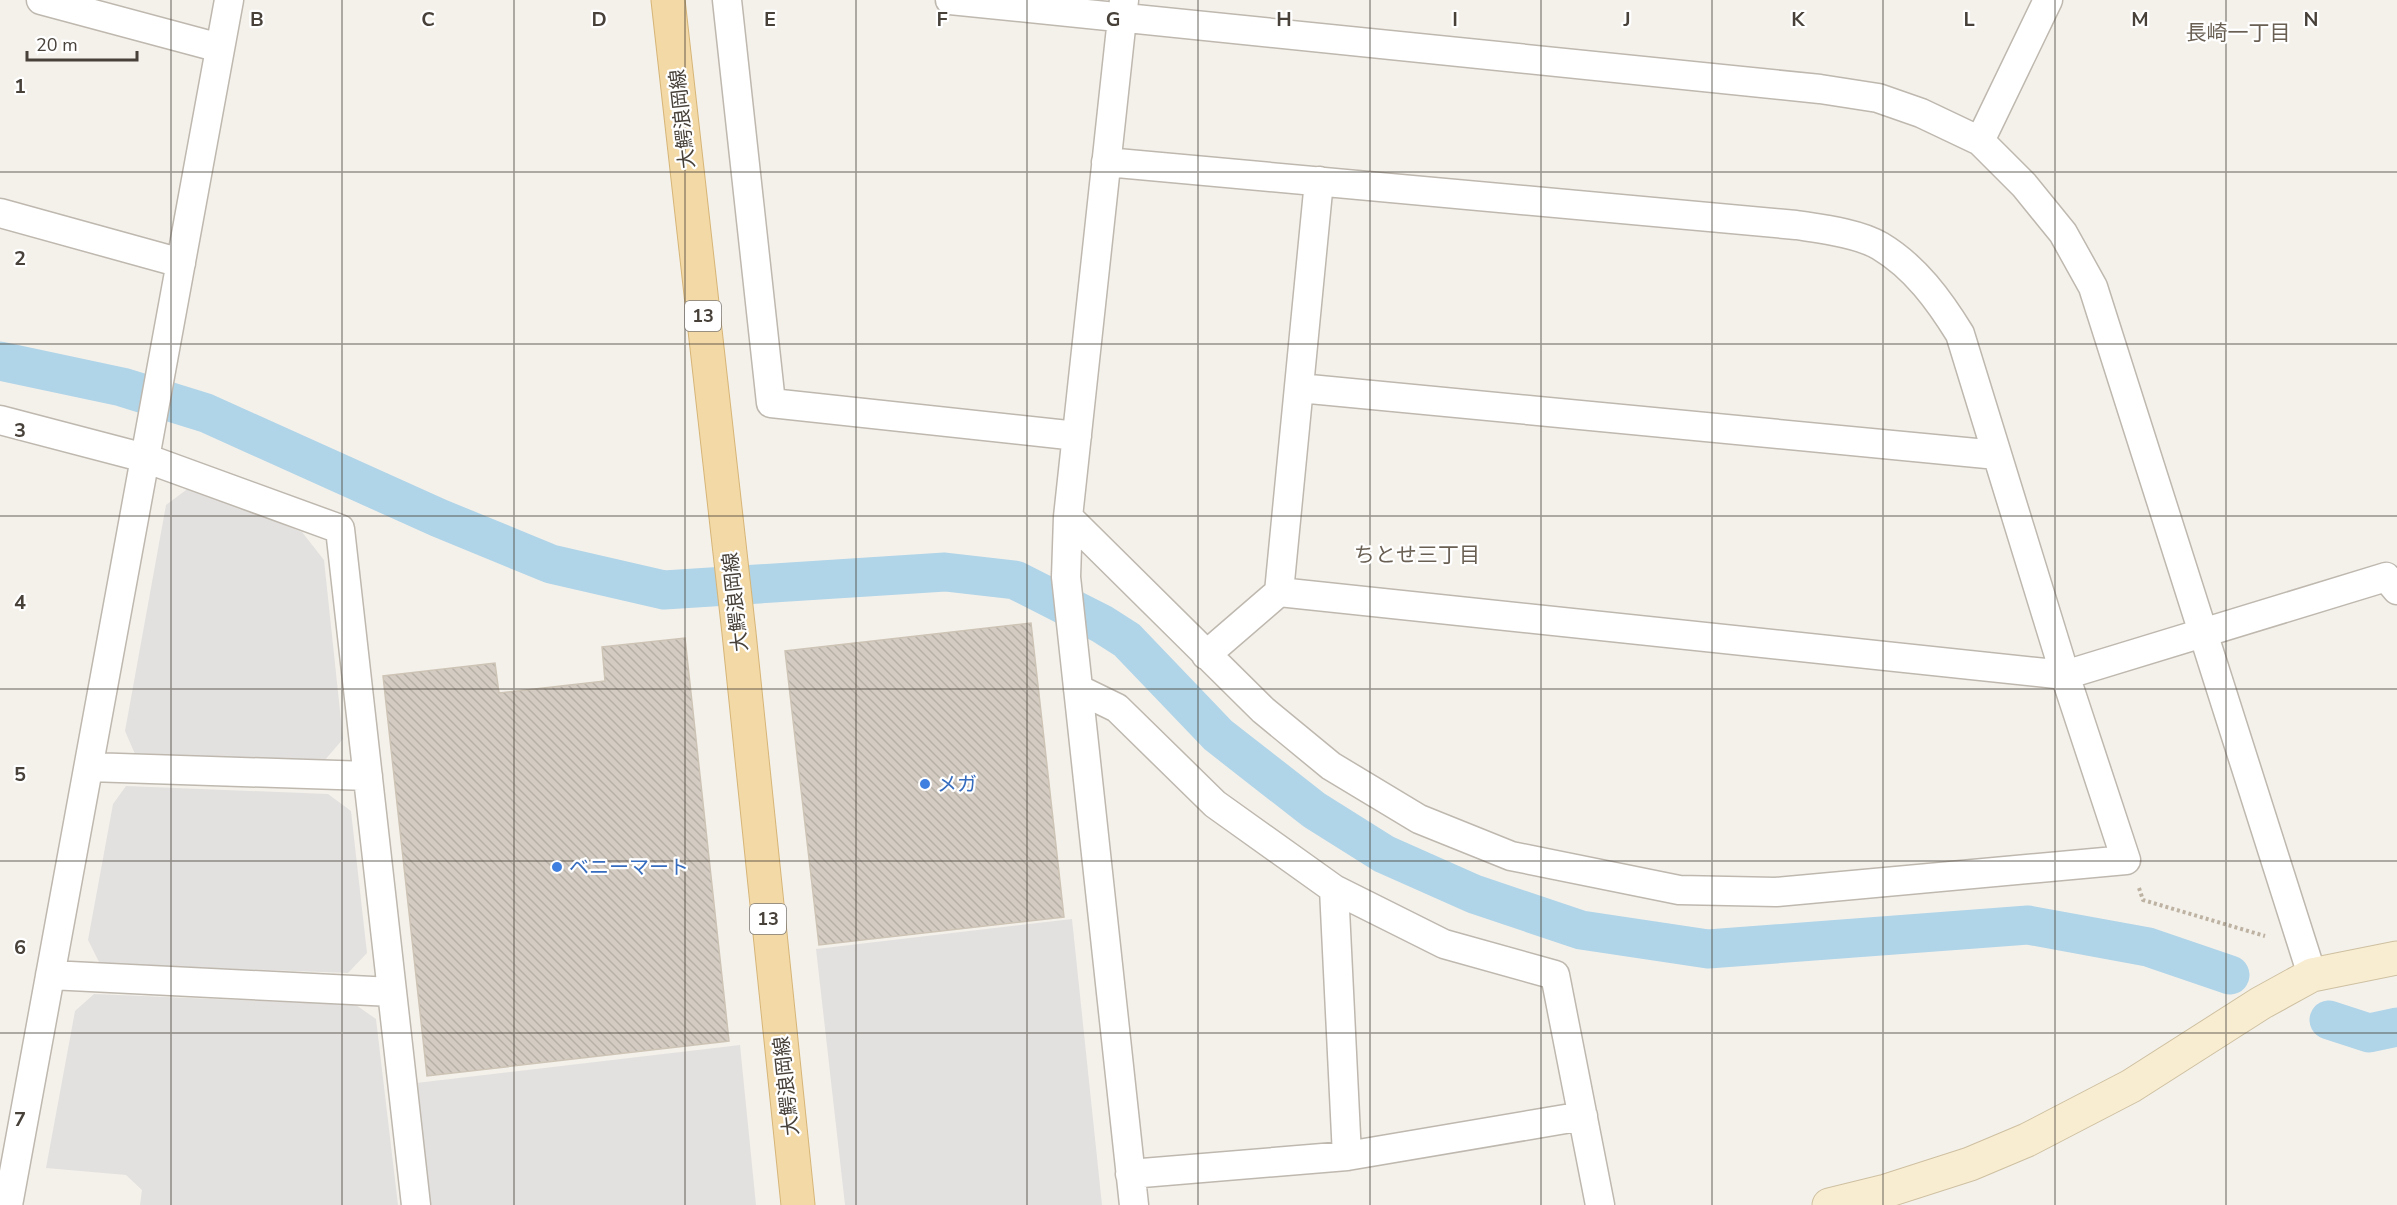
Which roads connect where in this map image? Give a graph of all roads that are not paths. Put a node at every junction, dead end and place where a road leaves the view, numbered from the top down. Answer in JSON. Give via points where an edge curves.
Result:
{"nodes":[{"id":1,"x":41,"y":0,"type":"edge"},
{"id":2,"x":229,"y":0,"type":"edge"},
{"id":3,"x":668,"y":0,"type":"edge"},
{"id":4,"x":727,"y":0,"type":"edge"},
{"id":5,"x":950,"y":0,"type":"edge"},
{"id":6,"x":2048,"y":0,"type":"edge"},
{"id":7,"x":1123,"y":9,"type":"edge"},
{"id":8,"x":220,"y":48,"type":"junction"},
{"id":9,"x":1980,"y":141,"type":"junction"},
{"id":10,"x":1106,"y":162,"type":"junction"},
{"id":11,"x":1319,"y":182,"type":"junction"},
{"id":12,"x":0,"y":213,"type":"edge"},
{"id":13,"x":181,"y":263,"type":"junction"},
{"id":14,"x":1299,"y":388,"type":"junction"},
{"id":15,"x":0,"y":420,"type":"edge"},
{"id":16,"x":1077,"y":436,"type":"junction"},
{"id":17,"x":1997,"y":455,"type":"junction"},
{"id":18,"x":145,"y":458,"type":"junction"},
{"id":19,"x":1068,"y":517,"type":"junction"},
{"id":20,"x":2397,"y":590,"type":"edge"},
{"id":21,"x":1279,"y":592,"type":"junction"},
{"id":22,"x":2203,"y":633,"type":"junction"},
{"id":23,"x":1206,"y":655,"type":"junction"},
{"id":24,"x":2066,"y":675,"type":"junction"},
{"id":25,"x":1078,"y":689,"type":"junction"},
{"id":26,"x":89,"y":766,"type":"junction"},
{"id":27,"x":368,"y":776,"type":"junction"},
{"id":28,"x":1334,"y":889,"type":"junction"},
{"id":29,"x":2397,"y":958,"type":"edge"},
{"id":30,"x":50,"y":975,"type":"junction"},
{"id":31,"x":2312,"y":975,"type":"junction"},
{"id":32,"x":392,"y":992,"type":"junction"},
{"id":33,"x":1583,"y":1116,"type":"junction"},
{"id":34,"x":1347,"y":1156,"type":"junction"},
{"id":35,"x":8,"y":1161,"type":"edge"},
{"id":36,"x":1130,"y":1174,"type":"junction"},
{"id":37,"x":8,"y":1205,"type":"edge"},
{"id":38,"x":416,"y":1205,"type":"edge"},
{"id":39,"x":798,"y":1205,"type":"edge"},
{"id":40,"x":1134,"y":1205,"type":"edge"},
{"id":41,"x":1600,"y":1205,"type":"edge"},
{"id":42,"x":1829,"y":1205,"type":"edge"}],
"edges":[{"from":1,"to":8,"type":"street"},
{"from":2,"to":8,"type":"street"},
{"from":3,"to":39,"type":"main road","name":"大鰐浪岡線","number":"13"},
{"from":4,"to":16,"type":"street","via":[[771,403]]},
{"from":5,"to":7,"type":"street"},
{"from":6,"to":9,"type":"street"},
{"from":7,"to":9,"type":"street","via":[[1820,88],[1878,98]]},
{"from":7,"to":10,"type":"street"},
{"from":8,"to":13,"type":"street"},
{"from":9,"to":22,"type":"street","via":[[2024,184],[2063,233],[2093,287]]},
{"from":10,"to":11,"type":"street"},
{"from":10,"to":16,"type":"street"},
{"from":11,"to":14,"type":"street"},
{"from":11,"to":17,"type":"street","via":[[1796,225],[1840,232],[1879,245],[1907,266],[1938,298],[1960,334]]},
{"from":12,"to":13,"type":"street"},
{"from":13,"to":18,"type":"street"},
{"from":14,"to":17,"type":"street"},
{"from":14,"to":21,"type":"street"},
{"from":15,"to":18,"type":"street"},
{"from":16,"to":19,"type":"street"},
{"from":17,"to":24,"type":"street"},
{"from":18,"to":26,"type":"street"},
{"from":18,"to":27,"type":"street","via":[[340,529]]},
{"from":19,"to":23,"type":"street"},
{"from":19,"to":25,"type":"street","via":[[1066,577]]},
{"from":20,"to":22,"type":"street","via":[[2386,577]]},
{"from":21,"to":23,"type":"street"},
{"from":21,"to":24,"type":"street"},
{"from":22,"to":24,"type":"street"},
{"from":22,"to":31,"type":"street"},
{"from":23,"to":24,"type":"street","via":[[1263,710],[1331,766],[1419,819],[1511,855],[1679,890],[1776,892],[2126,860]]},
{"from":25,"to":28,"type":"street","via":[[1117,708],[1215,804]]},
{"from":25,"to":36,"type":"street"},
{"from":26,"to":27,"type":"street"},
{"from":26,"to":30,"type":"street"},
{"from":27,"to":32,"type":"street"},
{"from":28,"to":33,"type":"street","via":[[1444,944],[1555,975]]},
{"from":28,"to":34,"type":"street"},
{"from":29,"to":31,"type":"street"},
{"from":30,"to":32,"type":"street"},
{"from":30,"to":35,"type":"street"},
{"from":31,"to":42,"type":"street","via":[[2261,1002],[2131,1086],[2027,1140],[1970,1164]]},
{"from":32,"to":38,"type":"street"},
{"from":33,"to":34,"type":"street"},
{"from":33,"to":41,"type":"street"},
{"from":34,"to":36,"type":"street"},
{"from":35,"to":37,"type":"street"},
{"from":36,"to":40,"type":"street"}]}
